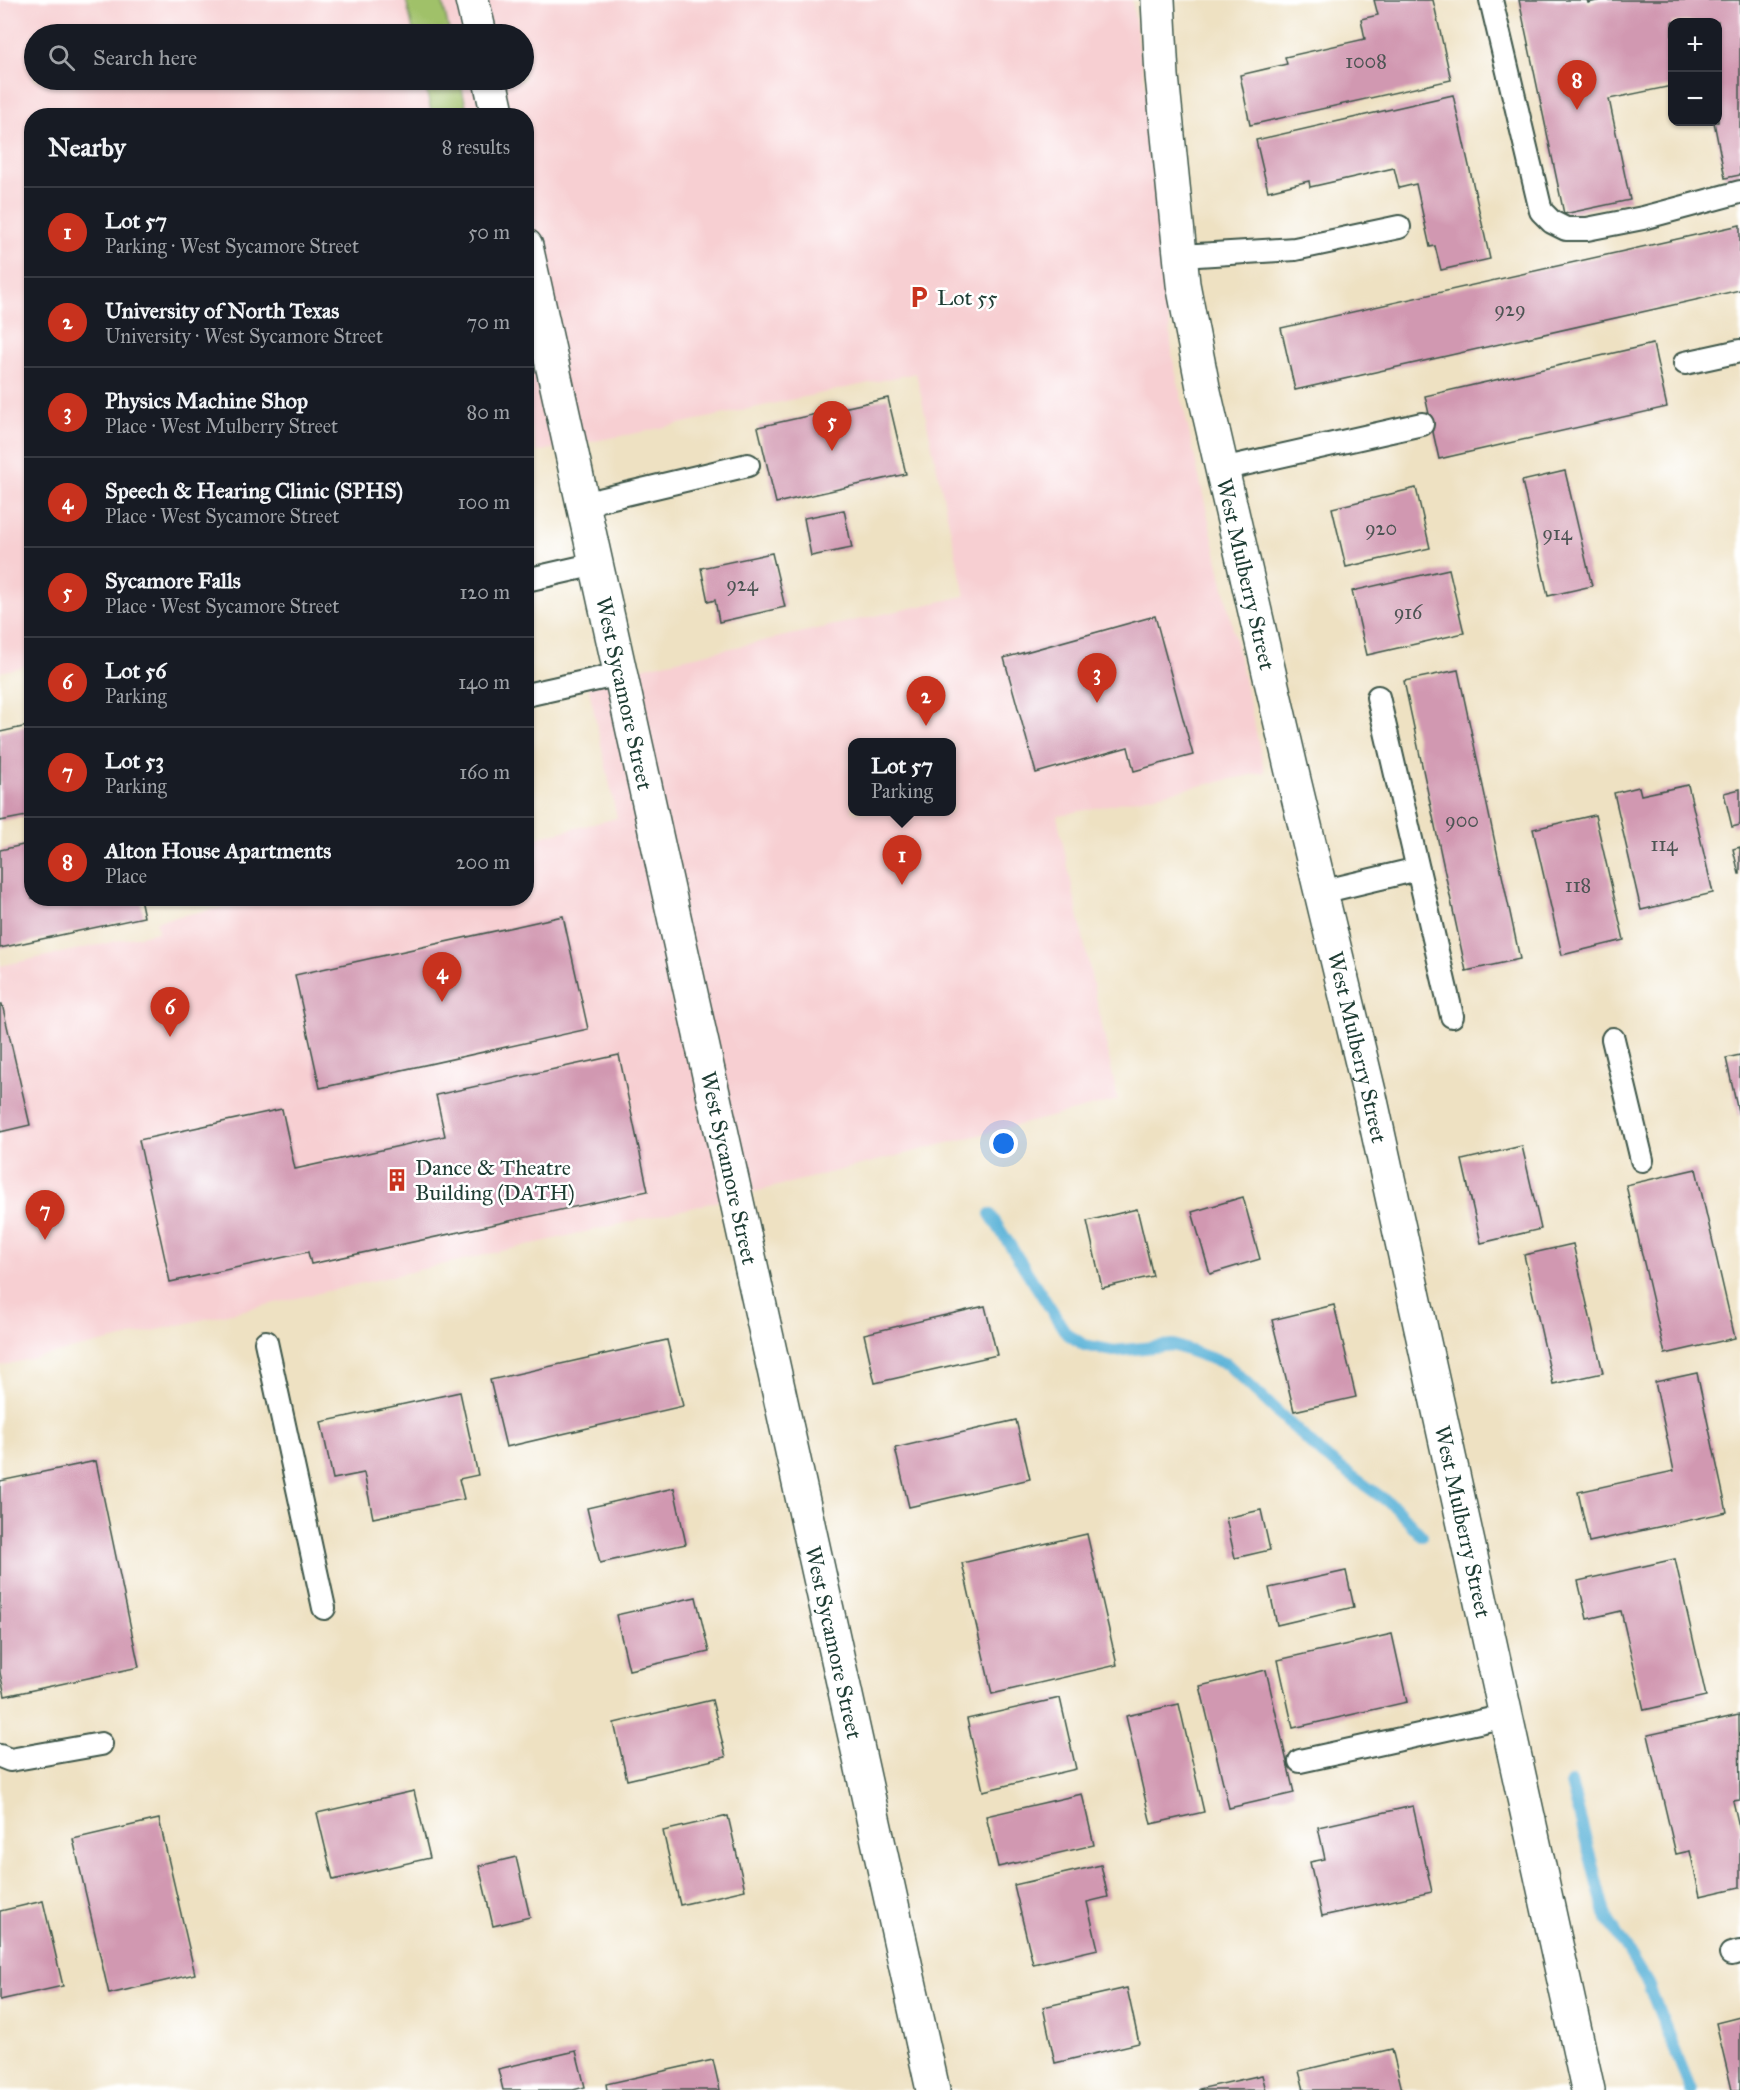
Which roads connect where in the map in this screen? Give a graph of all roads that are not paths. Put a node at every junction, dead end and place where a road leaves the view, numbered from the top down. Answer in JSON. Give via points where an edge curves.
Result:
{"nodes":[{"id":1,"x":472,"y":0,"type":"edge"},
{"id":2,"x":1158,"y":0,"type":"edge"},
{"id":3,"x":1491,"y":0,"type":"edge"},
{"id":4,"x":478,"y":24,"type":"edge"},
{"id":5,"x":492,"y":90,"type":"edge"},
{"id":6,"x":496,"y":108,"type":"edge"},
{"id":7,"x":1740,"y":192,"type":"edge"},
{"id":8,"x":1399,"y":227,"type":"dead end"},
{"id":9,"x":1181,"y":256,"type":"junction"},
{"id":10,"x":534,"y":282,"type":"edge"},
{"id":11,"x":1740,"y":351,"type":"edge"},
{"id":12,"x":1685,"y":363,"type":"dead end"},
{"id":13,"x":1422,"y":424,"type":"dead end"},
{"id":14,"x":748,"y":465,"type":"dead end"},
{"id":15,"x":1222,"y":469,"type":"junction"},
{"id":16,"x":583,"y":504,"type":"junction"},
{"id":17,"x":596,"y":564,"type":"junction"},
{"id":18,"x":534,"y":578,"type":"edge"},
{"id":19,"x":620,"y":674,"type":"junction"},
{"id":20,"x":534,"y":693,"type":"edge"},
{"id":21,"x":1378,"y":697,"type":"dead end"},
{"id":22,"x":1418,"y":869,"type":"junction"},
{"id":23,"x":1321,"y":892,"type":"junction"},
{"id":24,"x":1452,"y":1016,"type":"dead end"},
{"id":25,"x":1613,"y":1039,"type":"dead end"},
{"id":26,"x":1642,"y":1160,"type":"dead end"},
{"id":27,"x":266,"y":1342,"type":"dead end"},
{"id":28,"x":324,"y":1608,"type":"dead end"},
{"id":29,"x":1506,"y":1716,"type":"junction"},
{"id":30,"x":101,"y":1744,"type":"dead end"},
{"id":31,"x":0,"y":1756,"type":"edge"},
{"id":32,"x":1300,"y":1761,"type":"dead end"},
{"id":33,"x":933,"y":2090,"type":"edge"},
{"id":34,"x":1588,"y":2090,"type":"edge"}],
"edges":[{"from":1,"to":4,"type":"street"},
{"from":2,"to":9,"type":"street","name":"West Mulberry Street"},
{"from":3,"to":7,"type":"lane","via":[[1541,211],[1552,222],[1566,229],[1587,229]]},
{"from":5,"to":6,"type":"street"},
{"from":8,"to":9,"type":"lane","via":[[1295,249]]},
{"from":9,"to":15,"type":"street","name":"West Mulberry Street","via":[[1183,284]]},
{"from":10,"to":16,"type":"street","name":"West Sycamore Street"},
{"from":11,"to":12,"type":"lane"},
{"from":13,"to":15,"type":"lane"},
{"from":14,"to":16,"type":"lane"},
{"from":15,"to":23,"type":"street","name":"West Mulberry Street"},
{"from":16,"to":17,"type":"street","name":"West Sycamore Street"},
{"from":17,"to":18,"type":"lane"},
{"from":17,"to":19,"type":"street","name":"West Sycamore Street"},
{"from":19,"to":20,"type":"lane"},
{"from":19,"to":33,"type":"street","name":"West Sycamore Street"},
{"from":21,"to":22,"type":"lane"},
{"from":22,"to":23,"type":"lane"},
{"from":22,"to":24,"type":"lane"},
{"from":23,"to":29,"type":"street","name":"West Mulberry Street","via":[[1370,1096]]},
{"from":25,"to":26,"type":"lane"},
{"from":27,"to":28,"type":"lane"},
{"from":29,"to":32,"type":"lane"},
{"from":29,"to":34,"type":"street","name":"West Mulberry Street"},
{"from":30,"to":31,"type":"lane","via":[[10,1760]]}]}
